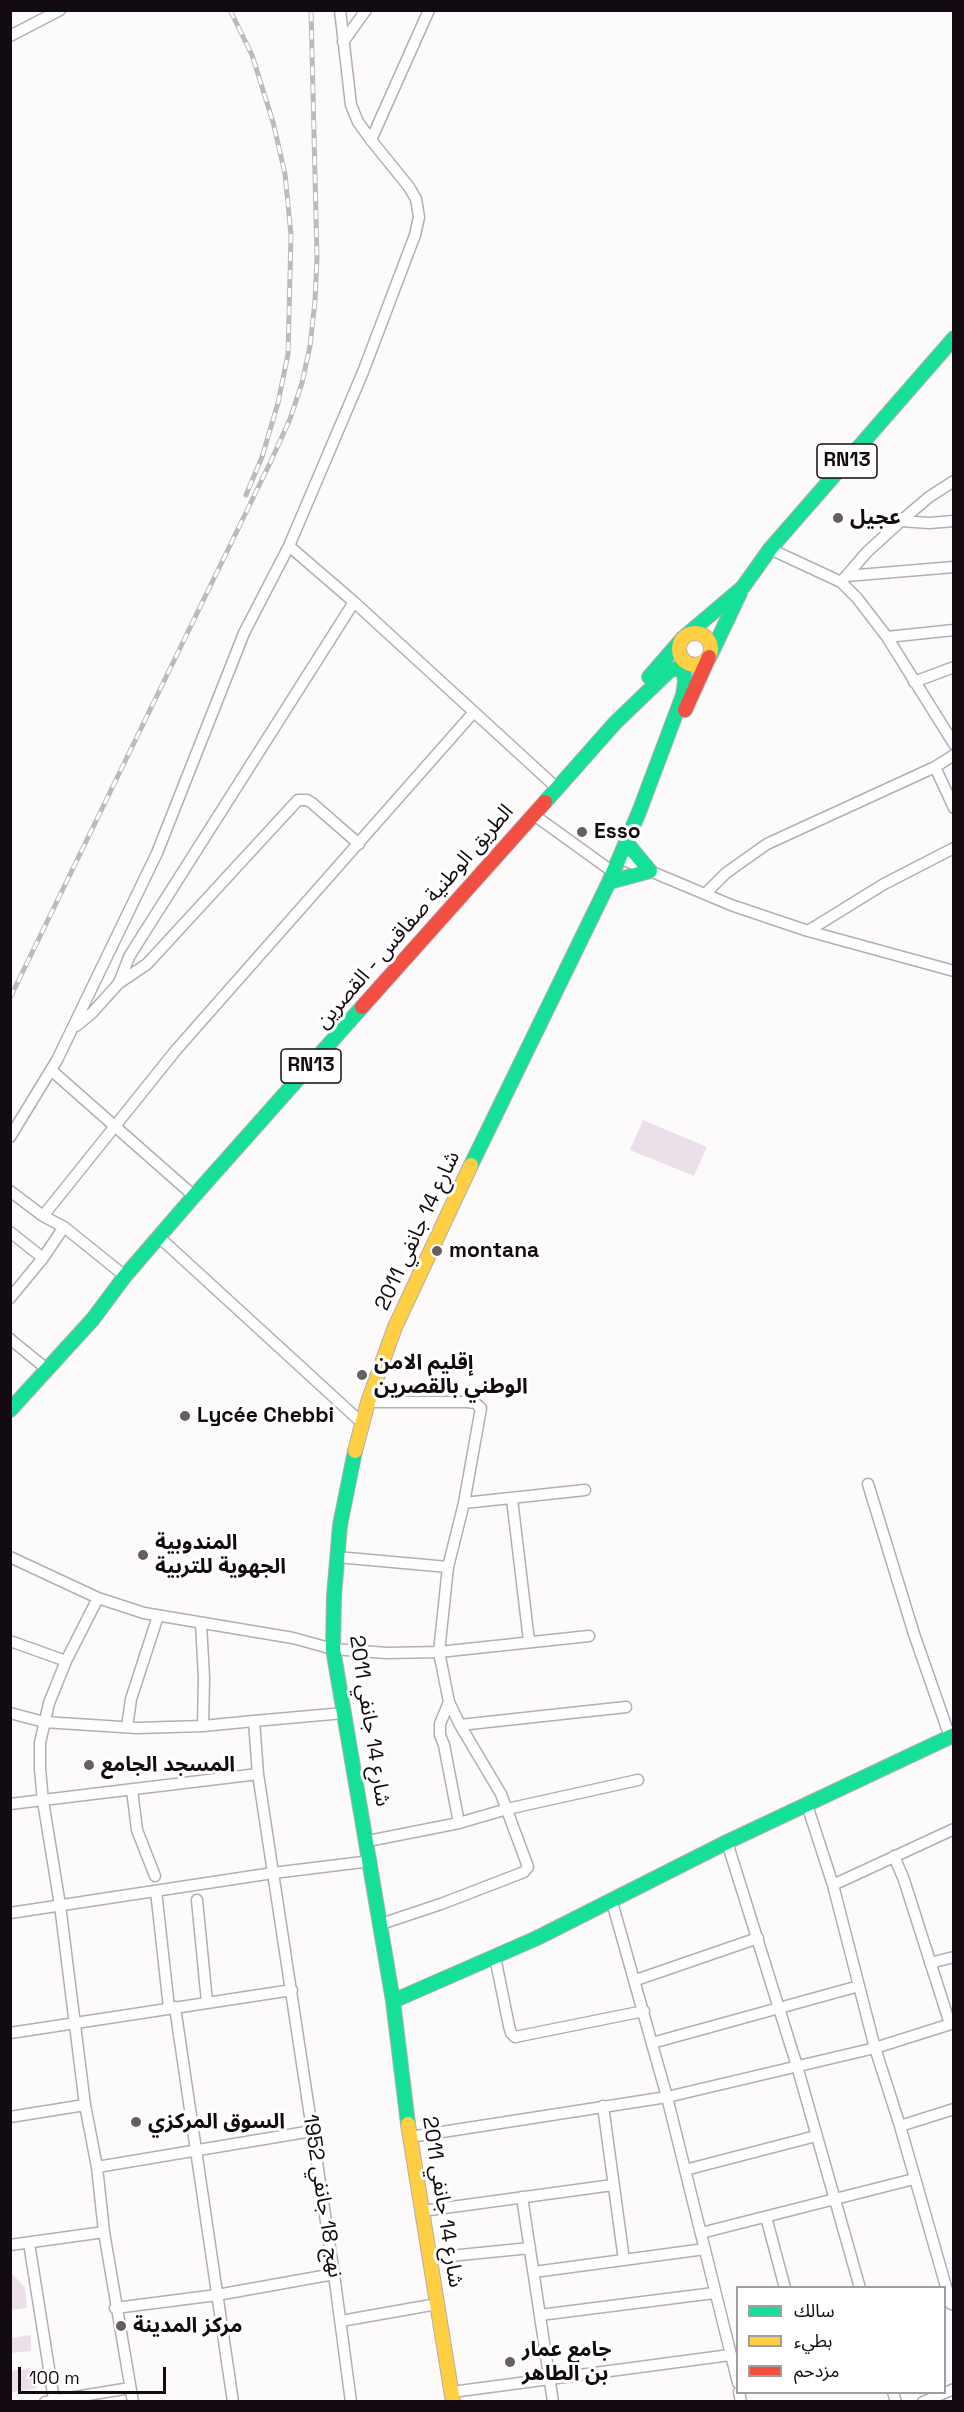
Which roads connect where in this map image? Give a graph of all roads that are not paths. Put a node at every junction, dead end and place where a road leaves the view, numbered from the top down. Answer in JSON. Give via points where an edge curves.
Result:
{"nodes":[{"id":1,"x":60,"y":10,"type":"edge"},
{"id":2,"x":340,"y":10,"type":"edge"},
{"id":3,"x":366,"y":10,"type":"edge"},
{"id":4,"x":429,"y":10,"type":"edge"},
{"id":5,"x":10,"y":36,"type":"edge"},
{"id":6,"x":344,"y":42,"type":"junction"},
{"id":7,"x":371,"y":140,"type":"junction"},
{"id":8,"x":954,"y":338,"type":"edge"},
{"id":9,"x":954,"y":481,"type":"edge"},
{"id":10,"x":901,"y":521,"type":"junction"},
{"id":11,"x":954,"y":521,"type":"edge"},
{"id":12,"x":289,"y":546,"type":"junction"},
{"id":13,"x":770,"y":549,"type":"junction"},
{"id":14,"x":954,"y":567,"type":"edge"},
{"id":15,"x":844,"y":579,"type":"junction"},
{"id":16,"x":743,"y":587,"type":"junction"},
{"id":17,"x":354,"y":602,"type":"junction"},
{"id":18,"x":954,"y":630,"type":"edge"},
{"id":19,"x":887,"y":637,"type":"junction"},
{"id":20,"x":683,"y":638,"type":"junction"},
{"id":21,"x":709,"y":657,"type":"junction"},
{"id":22,"x":685,"y":663,"type":"junction"},
{"id":23,"x":954,"y":667,"type":"edge"},
{"id":24,"x":914,"y":682,"type":"junction"},
{"id":25,"x":474,"y":712,"type":"junction"},
{"id":26,"x":615,"y":723,"type":"junction"},
{"id":27,"x":954,"y":744,"type":"edge"},
{"id":28,"x":664,"y":749,"type":"junction"},
{"id":29,"x":954,"y":755,"type":"edge"},
{"id":30,"x":935,"y":767,"type":"junction"},
{"id":31,"x":558,"y":789,"type":"junction"},
{"id":32,"x":954,"y":808,"type":"edge"},
{"id":33,"x":534,"y":814,"type":"junction"},
{"id":34,"x":626,"y":842,"type":"junction"},
{"id":35,"x":359,"y":844,"type":"junction"},
{"id":36,"x":954,"y":848,"type":"edge"},
{"id":37,"x":619,"y":858,"type":"junction"},
{"id":38,"x":650,"y":871,"type":"junction"},
{"id":39,"x":611,"y":877,"type":"junction"},
{"id":40,"x":705,"y":894,"type":"junction"},
{"id":41,"x":808,"y":931,"type":"junction"},
{"id":42,"x":954,"y":971,"type":"edge"},
{"id":43,"x":119,"y":983,"type":"junction"},
{"id":44,"x":73,"y":1029,"type":"junction"},
{"id":45,"x":51,"y":1070,"type":"junction"},
{"id":46,"x":116,"y":1126,"type":"junction"},
{"id":47,"x":10,"y":1137,"type":"edge"},
{"id":48,"x":10,"y":1191,"type":"edge"},
{"id":49,"x":194,"y":1196,"type":"junction"},
{"id":50,"x":43,"y":1216,"type":"junction"},
{"id":51,"x":64,"y":1227,"type":"junction"},
{"id":52,"x":10,"y":1232,"type":"edge"},
{"id":53,"x":159,"y":1237,"type":"junction"},
{"id":54,"x":43,"y":1258,"type":"junction"},
{"id":55,"x":125,"y":1276,"type":"junction"},
{"id":56,"x":10,"y":1298,"type":"edge"},
{"id":57,"x":10,"y":1339,"type":"edge"},
{"id":58,"x":48,"y":1370,"type":"junction"},
{"id":59,"x":368,"y":1402,"type":"junction"},
{"id":60,"x":11,"y":1409,"type":"edge"},
{"id":61,"x":362,"y":1423,"type":"junction"},
{"id":62,"x":868,"y":1484,"type":"dead end"},
{"id":63,"x":585,"y":1491,"type":"dead end"},
{"id":64,"x":512,"y":1498,"type":"junction"},
{"id":65,"x":464,"y":1503,"type":"junction"},
{"id":66,"x":10,"y":1557,"type":"edge"},
{"id":67,"x":337,"y":1557,"type":"junction"},
{"id":68,"x":448,"y":1567,"type":"junction"},
{"id":69,"x":98,"y":1598,"type":"junction"},
{"id":70,"x":158,"y":1616,"type":"junction"},
{"id":71,"x":201,"y":1623,"type":"junction"},
{"id":72,"x":589,"y":1636,"type":"dead end"},
{"id":73,"x":10,"y":1641,"type":"edge"},
{"id":74,"x":529,"y":1641,"type":"junction"},
{"id":75,"x":333,"y":1649,"type":"junction"},
{"id":76,"x":439,"y":1652,"type":"junction"},
{"id":77,"x":66,"y":1661,"type":"junction"},
{"id":78,"x":449,"y":1702,"type":"junction"},
{"id":79,"x":626,"y":1707,"type":"dead end"},
{"id":80,"x":10,"y":1713,"type":"edge"},
{"id":81,"x":344,"y":1713,"type":"junction"},
{"id":82,"x":254,"y":1721,"type":"junction"},
{"id":83,"x":44,"y":1722,"type":"junction"},
{"id":84,"x":460,"y":1725,"type":"junction"},
{"id":85,"x":203,"y":1726,"type":"junction"},
{"id":86,"x":126,"y":1727,"type":"junction"},
{"id":87,"x":952,"y":1736,"type":"edge"},
{"id":88,"x":258,"y":1774,"type":"junction"},
{"id":89,"x":638,"y":1779,"type":"dead end"},
{"id":90,"x":132,"y":1790,"type":"junction"},
{"id":91,"x":43,"y":1801,"type":"junction"},
{"id":92,"x":10,"y":1804,"type":"edge"},
{"id":93,"x":807,"y":1805,"type":"junction"},
{"id":94,"x":507,"y":1809,"type":"junction"},
{"id":95,"x":459,"y":1823,"type":"junction"},
{"id":96,"x":953,"y":1830,"type":"edge"},
{"id":97,"x":368,"y":1841,"type":"junction"},
{"id":98,"x":727,"y":1842,"type":"junction"},
{"id":99,"x":894,"y":1856,"type":"junction"},
{"id":100,"x":371,"y":1861,"type":"junction"},
{"id":101,"x":273,"y":1873,"type":"junction"},
{"id":102,"x":155,"y":1876,"type":"dead end"},
{"id":103,"x":833,"y":1885,"type":"junction"},
{"id":104,"x":156,"y":1891,"type":"junction"},
{"id":105,"x":197,"y":1900,"type":"dead end"},
{"id":106,"x":612,"y":1902,"type":"junction"},
{"id":107,"x":60,"y":1905,"type":"junction"},
{"id":108,"x":10,"y":1914,"type":"edge"},
{"id":109,"x":381,"y":1924,"type":"junction"},
{"id":110,"x":758,"y":1938,"type":"junction"},
{"id":111,"x":495,"y":1957,"type":"junction"},
{"id":112,"x":954,"y":1957,"type":"edge"},
{"id":113,"x":930,"y":1963,"type":"junction"},
{"id":114,"x":636,"y":1980,"type":"junction"},
{"id":115,"x":859,"y":1986,"type":"junction"},
{"id":116,"x":292,"y":1990,"type":"junction"},
{"id":117,"x":393,"y":2001,"type":"junction"},
{"id":118,"x":207,"y":2002,"type":"junction"},
{"id":119,"x":779,"y":2006,"type":"junction"},
{"id":120,"x":172,"y":2008,"type":"junction"},
{"id":121,"x":644,"y":2011,"type":"junction"},
{"id":122,"x":74,"y":2022,"type":"junction"},
{"id":123,"x":952,"y":2024,"type":"edge"},
{"id":124,"x":10,"y":2033,"type":"edge"},
{"id":125,"x":652,"y":2043,"type":"junction"},
{"id":126,"x":875,"y":2048,"type":"junction"},
{"id":127,"x":797,"y":2066,"type":"junction"},
{"id":128,"x":667,"y":2097,"type":"junction"},
{"id":129,"x":85,"y":2105,"type":"junction"},
{"id":130,"x":603,"y":2106,"type":"junction"},
{"id":131,"x":954,"y":2109,"type":"edge"},
{"id":132,"x":10,"y":2117,"type":"edge"},
{"id":133,"x":900,"y":2126,"type":"junction"},
{"id":134,"x":312,"y":2131,"type":"junction"},
{"id":135,"x":816,"y":2136,"type":"junction"},
{"id":136,"x":410,"y":2137,"type":"junction"},
{"id":137,"x":195,"y":2150,"type":"junction"},
{"id":138,"x":97,"y":2167,"type":"junction"},
{"id":139,"x":685,"y":2170,"type":"junction"},
{"id":140,"x":914,"y":2179,"type":"junction"},
{"id":141,"x":613,"y":2185,"type":"junction"},
{"id":142,"x":522,"y":2198,"type":"junction"},
{"id":143,"x":834,"y":2200,"type":"junction"},
{"id":144,"x":422,"y":2211,"type":"junction"},
{"id":145,"x":766,"y":2217,"type":"junction"},
{"id":146,"x":104,"y":2232,"type":"junction"},
{"id":147,"x":701,"y":2233,"type":"junction"},
{"id":148,"x":29,"y":2243,"type":"junction"},
{"id":149,"x":10,"y":2246,"type":"edge"},
{"id":150,"x":530,"y":2248,"type":"junction"},
{"id":151,"x":705,"y":2248,"type":"junction"},
{"id":152,"x":430,"y":2258,"type":"junction"},
{"id":153,"x":624,"y":2260,"type":"junction"},
{"id":154,"x":534,"y":2272,"type":"junction"},
{"id":155,"x":334,"y":2274,"type":"junction"},
{"id":156,"x":784,"y":2286,"type":"edge"},
{"id":157,"x":859,"y":2286,"type":"edge"},
{"id":158,"x":945,"y":2286,"type":"edge"},
{"id":159,"x":714,"y":2293,"type":"junction"},
{"id":160,"x":216,"y":2295,"type":"junction"},
{"id":161,"x":437,"y":2304,"type":"junction"},
{"id":162,"x":115,"y":2308,"type":"junction"},
{"id":163,"x":540,"y":2315,"type":"junction"},
{"id":164,"x":340,"y":2321,"type":"junction"},
{"id":165,"x":730,"y":2355,"type":"junction"},
{"id":166,"x":736,"y":2373,"type":"edge"},
{"id":167,"x":549,"y":2379,"type":"junction"},
{"id":168,"x":130,"y":2388,"type":"junction"},
{"id":169,"x":942,"y":2394,"type":"edge"},
{"id":170,"x":452,"y":2397,"type":"edge"},
{"id":171,"x":50,"y":2401,"type":"edge"},
{"id":172,"x":133,"y":2402,"type":"edge"},
{"id":173,"x":233,"y":2402,"type":"edge"},
{"id":174,"x":351,"y":2402,"type":"edge"},
{"id":175,"x":553,"y":2402,"type":"edge"},
{"id":176,"x":923,"y":2402,"type":"edge"}],
"edges":[{"from":1,"to":5,"type":"street"},
{"from":2,"to":6,"type":"street"},
{"from":3,"to":6,"type":"street"},
{"from":4,"to":7,"type":"street"},
{"from":6,"to":7,"type":"street","via":[[351,105]]},
{"from":7,"to":12,"type":"street","via":[[409,187],[419,217],[384,321]]},
{"from":8,"to":13,"type":"main road","name":"الطريق الوطنية صفاقس - القصرين","number":"RN13"},
{"from":9,"to":10,"type":"street"},
{"from":10,"to":11,"type":"street"},
{"from":10,"to":15,"type":"street"},
{"from":12,"to":17,"type":"street"},
{"from":12,"to":44,"type":"street","via":[[244,633],[157,853]]},
{"from":13,"to":15,"type":"street"},
{"from":13,"to":16,"type":"main road","name":"الطريق الوطنية صفاقس - القصرين","number":"RN13"},
{"from":14,"to":15,"type":"street"},
{"from":15,"to":19,"type":"street"},
{"from":16,"to":20,"type":"main road","name":"الطريق الوطنية صفاقس - القصرين","number":"RN13"},
{"from":16,"to":21,"type":"main road","name":"شارع 14 جانفي 2011"},
{"from":17,"to":25,"type":"street"},
{"from":17,"to":43,"type":"street","via":[[129,957]]},
{"from":18,"to":19,"type":"street"},
{"from":19,"to":24,"type":"street"},
{"from":20,"to":21,"type":"main road","via":[[692,633],[706,637],[711,646]]},
{"from":20,"to":22,"type":"main road","via":[[679,648]]},
{"from":20,"to":26,"type":"main road","name":"الطريق الوطنية صفاقس - القصرين","number":"RN13","via":[[626,704]]},
{"from":21,"to":22,"type":"main road","via":[[701,664]]},
{"from":21,"to":28,"type":"main road","name":"شارع 14 جانفي 2011"},
{"from":22,"to":26,"type":"main road","name":"الطريق الوطنية صفاقس - القصرين","via":[[658,680]]},
{"from":22,"to":28,"type":"main road","name":"شارع 14 جانفي 2011","via":[[683,695]]},
{"from":23,"to":24,"type":"street"},
{"from":24,"to":27,"type":"street"},
{"from":25,"to":31,"type":"street"},
{"from":25,"to":35,"type":"street"},
{"from":26,"to":31,"type":"main road","name":"الطريق الوطنية صفاقس - القصرين","number":"RN13"},
{"from":28,"to":34,"type":"main road","name":"شارع 14 جانفي 2011"},
{"from":29,"to":30,"type":"street"},
{"from":30,"to":32,"type":"street"},
{"from":30,"to":40,"type":"street","via":[[767,844],[726,873]]},
{"from":31,"to":33,"type":"main road","name":"الطريق الوطنية صفاقس - القصرين","number":"RN13"},
{"from":33,"to":39,"type":"street"},
{"from":33,"to":49,"type":"main road","name":"الطريق الوطنية صفاقس - القصرين","number":"RN13"},
{"from":34,"to":37,"type":"main road","name":"شارع 14 جانفي 2011"},
{"from":34,"to":38,"type":"main road"},
{"from":35,"to":43,"type":"street","via":[[312,803],[298,800],[147,964]]},
{"from":35,"to":46,"type":"street","via":[[176,1050]]},
{"from":36,"to":41,"type":"street","via":[[876,888]]},
{"from":37,"to":38,"type":"street"},
{"from":37,"to":39,"type":"main road","name":"شارع 14 جانفي 2011"},
{"from":38,"to":39,"type":"main road"},
{"from":38,"to":40,"type":"street"},
{"from":39,"to":59,"type":"main road","name":"شارع 14 جانفي 2011","via":[[422,1266]]},
{"from":40,"to":41,"type":"street"},
{"from":41,"to":42,"type":"street"},
{"from":43,"to":44,"type":"street"},
{"from":44,"to":45,"type":"street"},
{"from":45,"to":46,"type":"street"},
{"from":45,"to":47,"type":"street"},
{"from":46,"to":49,"type":"street"},
{"from":46,"to":50,"type":"street"},
{"from":48,"to":50,"type":"street"},
{"from":49,"to":53,"type":"main road","name":"الطريق الوطنية صفاقس - القصرين","number":"RN13"},
{"from":50,"to":51,"type":"street"},
{"from":51,"to":54,"type":"street"},
{"from":51,"to":55,"type":"street"},
{"from":52,"to":54,"type":"street"},
{"from":53,"to":55,"type":"main road","name":"الطريق الوطنية صفاقس - القصرين","number":"RN13"},
{"from":53,"to":61,"type":"street"},
{"from":54,"to":56,"type":"street"},
{"from":55,"to":58,"type":"main road","name":"الطريق الوطنية صفاقس - القصرين","number":"RN13"},
{"from":57,"to":58,"type":"street"},
{"from":58,"to":60,"type":"main road","name":"الطريق الوطنية صفاقس - القصرين","number":"RN13"},
{"from":59,"to":61,"type":"main road","name":"شارع 14 جانفي 2011"},
{"from":59,"to":65,"type":"street","via":[[468,1402],[481,1408]]},
{"from":61,"to":67,"type":"main road","name":"شارع 14 جانفي 2011"},
{"from":62,"to":87,"type":"street","via":[[914,1634]]},
{"from":63,"to":64,"type":"street"},
{"from":64,"to":65,"type":"street"},
{"from":64,"to":74,"type":"street"},
{"from":65,"to":68,"type":"street"},
{"from":66,"to":69,"type":"street"},
{"from":67,"to":68,"type":"street"},
{"from":67,"to":75,"type":"main road","name":"شارع 14 جانفي 2011"},
{"from":68,"to":76,"type":"street"},
{"from":69,"to":70,"type":"street"},
{"from":69,"to":77,"type":"street"},
{"from":70,"to":71,"type":"street"},
{"from":70,"to":86,"type":"street"},
{"from":71,"to":75,"type":"street","via":[[293,1638]]},
{"from":71,"to":85,"type":"street"},
{"from":72,"to":74,"type":"street"},
{"from":73,"to":77,"type":"street"},
{"from":74,"to":76,"type":"street"},
{"from":75,"to":76,"type":"street"},
{"from":75,"to":81,"type":"main road","name":"شارع 14 جانفي 2011"},
{"from":76,"to":78,"type":"street"},
{"from":77,"to":83,"type":"street"},
{"from":78,"to":84,"type":"street"},
{"from":78,"to":95,"type":"street","via":[[440,1735]]},
{"from":79,"to":84,"type":"street"},
{"from":80,"to":83,"type":"street"},
{"from":81,"to":82,"type":"street"},
{"from":81,"to":97,"type":"main road","name":"شارع 14 جانفي 2011"},
{"from":82,"to":85,"type":"street"},
{"from":82,"to":88,"type":"street","name":"نهج 18 جانفي 1952"},
{"from":83,"to":86,"type":"street"},
{"from":83,"to":91,"type":"street","via":[[40,1752]]},
{"from":84,"to":94,"type":"street"},
{"from":85,"to":86,"type":"street"},
{"from":87,"to":93,"type":"main road"},
{"from":88,"to":90,"type":"street"},
{"from":88,"to":101,"type":"street","name":"نهج 18 جانفي 1952"},
{"from":89,"to":94,"type":"street"},
{"from":90,"to":91,"type":"street"},
{"from":90,"to":102,"type":"street","via":[[137,1830]]},
{"from":91,"to":92,"type":"street"},
{"from":91,"to":107,"type":"street"},
{"from":93,"to":98,"type":"main road"},
{"from":93,"to":103,"type":"street"},
{"from":94,"to":95,"type":"street"},
{"from":94,"to":109,"type":"street","via":[[528,1862],[527,1869]]},
{"from":95,"to":97,"type":"street"},
{"from":96,"to":99,"type":"street"},
{"from":97,"to":100,"type":"main road","name":"شارع 14 جانفي 2011"},
{"from":98,"to":106,"type":"main road"},
{"from":98,"to":110,"type":"street"},
{"from":99,"to":103,"type":"street"},
{"from":99,"to":113,"type":"street"},
{"from":100,"to":101,"type":"street"},
{"from":100,"to":109,"type":"main road","name":"شارع 14 جانفي 2011"},
{"from":101,"to":104,"type":"street"},
{"from":101,"to":116,"type":"street","name":"نهج 18 جانفي 1952"},
{"from":103,"to":115,"type":"street"},
{"from":104,"to":107,"type":"street"},
{"from":104,"to":120,"type":"street"},
{"from":105,"to":118,"type":"street"},
{"from":106,"to":111,"type":"main road"},
{"from":106,"to":114,"type":"street"},
{"from":107,"to":108,"type":"street"},
{"from":107,"to":122,"type":"street"},
{"from":109,"to":117,"type":"main road","name":"شارع 14 جانفي 2011"},
{"from":110,"to":114,"type":"street"},
{"from":110,"to":119,"type":"street"},
{"from":111,"to":117,"type":"main road"},
{"from":111,"to":121,"type":"street","via":[[509,2026],[515,2037]]},
{"from":112,"to":113,"type":"street"},
{"from":113,"to":123,"type":"street"},
{"from":114,"to":121,"type":"street"},
{"from":115,"to":119,"type":"street"},
{"from":115,"to":126,"type":"street"},
{"from":116,"to":118,"type":"street"},
{"from":116,"to":134,"type":"street","name":"نهج 18 جانفي 1952"},
{"from":117,"to":136,"type":"main road","name":"شارع 14 جانفي 2011"},
{"from":118,"to":120,"type":"street"},
{"from":119,"to":125,"type":"street"},
{"from":119,"to":127,"type":"street"},
{"from":120,"to":122,"type":"street"},
{"from":120,"to":137,"type":"street"},
{"from":121,"to":125,"type":"street"},
{"from":122,"to":124,"type":"street"},
{"from":122,"to":129,"type":"street"},
{"from":123,"to":126,"type":"street"},
{"from":125,"to":128,"type":"street"},
{"from":126,"to":127,"type":"street"},
{"from":126,"to":133,"type":"street"},
{"from":127,"to":128,"type":"street"},
{"from":127,"to":135,"type":"street"},
{"from":128,"to":130,"type":"street"},
{"from":128,"to":139,"type":"street"},
{"from":129,"to":132,"type":"street"},
{"from":129,"to":138,"type":"street"},
{"from":130,"to":136,"type":"street"},
{"from":130,"to":141,"type":"street"},
{"from":131,"to":133,"type":"street"},
{"from":133,"to":140,"type":"street"},
{"from":134,"to":137,"type":"street"},
{"from":134,"to":155,"type":"street","name":"نهج 18 جانفي 1952"},
{"from":135,"to":139,"type":"street"},
{"from":135,"to":143,"type":"street"},
{"from":136,"to":144,"type":"main road","name":"شارع 14 جانفي 2011"},
{"from":137,"to":138,"type":"street"},
{"from":137,"to":160,"type":"street"},
{"from":138,"to":146,"type":"street"},
{"from":139,"to":147,"type":"street"},
{"from":140,"to":143,"type":"street"},
{"from":140,"to":158,"type":"street"},
{"from":141,"to":142,"type":"street"},
{"from":141,"to":153,"type":"street"},
{"from":142,"to":144,"type":"street"},
{"from":142,"to":150,"type":"street"},
{"from":143,"to":145,"type":"street"},
{"from":143,"to":157,"type":"street"},
{"from":144,"to":152,"type":"main road","name":"شارع 14 جانفي 2011"},
{"from":145,"to":147,"type":"street"},
{"from":145,"to":156,"type":"street"},
{"from":146,"to":148,"type":"street"},
{"from":146,"to":162,"type":"street"},
{"from":147,"to":151,"type":"street"},
{"from":148,"to":149,"type":"street"},
{"from":148,"to":171,"type":"street"},
{"from":150,"to":152,"type":"street"},
{"from":150,"to":154,"type":"street"},
{"from":151,"to":153,"type":"street"},
{"from":151,"to":159,"type":"street"},
{"from":152,"to":161,"type":"main road","name":"شارع 14 جانفي 2011"},
{"from":153,"to":154,"type":"street"},
{"from":154,"to":163,"type":"street"},
{"from":155,"to":160,"type":"street"},
{"from":155,"to":164,"type":"street","name":"نهج 18 جانفي 1952"},
{"from":159,"to":163,"type":"street"},
{"from":159,"to":165,"type":"street"},
{"from":160,"to":162,"type":"street"},
{"from":160,"to":173,"type":"street"},
{"from":161,"to":164,"type":"street"},
{"from":161,"to":170,"type":"main road","name":"شارع 14 جانفي 2011"},
{"from":162,"to":168,"type":"street"},
{"from":163,"to":167,"type":"street"},
{"from":164,"to":174,"type":"street","name":"نهج 18 جانفي 1952"},
{"from":165,"to":166,"type":"street"},
{"from":165,"to":167,"type":"street"},
{"from":167,"to":170,"type":"street"},
{"from":167,"to":175,"type":"street"},
{"from":168,"to":171,"type":"street"},
{"from":168,"to":172,"type":"street"},
{"from":169,"to":176,"type":"street"}]}
